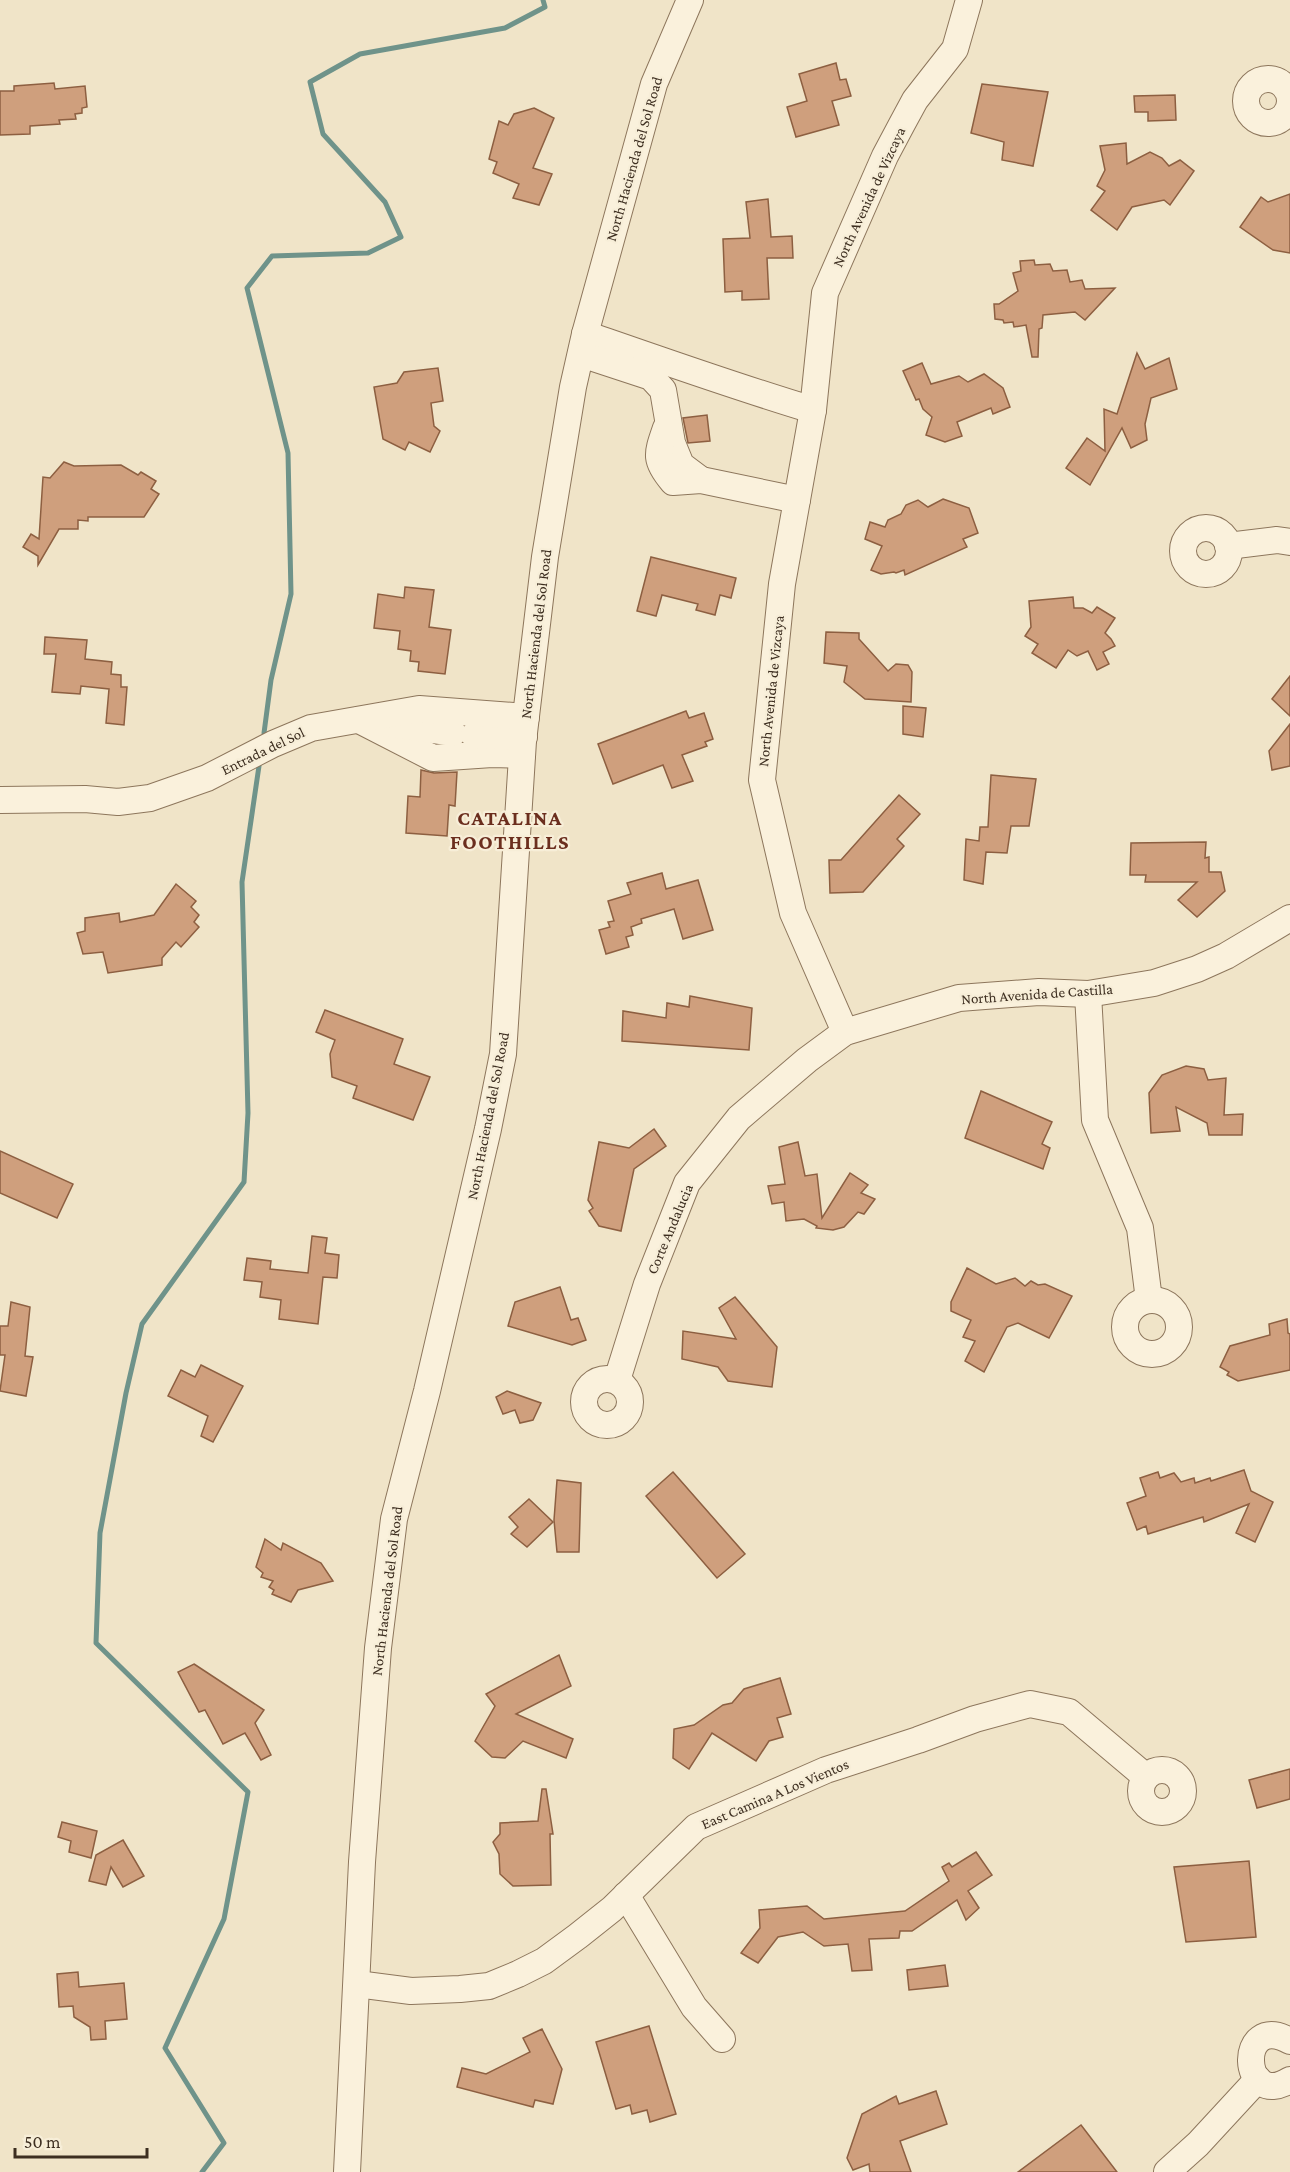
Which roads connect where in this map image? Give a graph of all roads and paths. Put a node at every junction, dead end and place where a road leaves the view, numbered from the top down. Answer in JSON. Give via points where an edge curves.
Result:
{"nodes":[{"id":1,"x":690,"y":0,"type":"edge"},
{"id":2,"x":969,"y":0,"type":"edge"},
{"id":3,"x":583,"y":344,"type":"junction"},
{"id":4,"x":683,"y":367,"type":"junction"},
{"id":5,"x":663,"y":390,"type":"junction"},
{"id":6,"x":813,"y":410,"type":"junction"},
{"id":7,"x":797,"y":501,"type":"junction"},
{"id":8,"x":1290,"y":542,"type":"edge"},
{"id":9,"x":1228,"y":546,"type":"dead end"},
{"id":10,"x":358,"y":720,"type":"junction"},
{"id":11,"x":524,"y":736,"type":"junction"},
{"id":12,"x":0,"y":800,"type":"edge"},
{"id":13,"x":1290,"y":918,"type":"edge"},
{"id":14,"x":1088,"y":994,"type":"junction"},
{"id":15,"x":846,"y":1032,"type":"junction"},
{"id":16,"x":1149,"y":1300,"type":"dead end"},
{"id":17,"x":616,"y":1380,"type":"dead end"},
{"id":18,"x":1146,"y":1777,"type":"dead end"},
{"id":19,"x":626,"y":1895,"type":"junction"},
{"id":20,"x":357,"y":1984,"type":"junction"},
{"id":21,"x":722,"y":2038,"type":"dead end"},
{"id":22,"x":1290,"y":2040,"type":"edge"},
{"id":23,"x":1258,"y":2079,"type":"junction"},
{"id":24,"x":1290,"y":2080,"type":"edge"},
{"id":25,"x":347,"y":2172,"type":"edge"},
{"id":26,"x":1167,"y":2172,"type":"edge"}],
"edges":[{"from":1,"to":3,"type":"street","name":"North Hacienda del Sol Road","via":[[654,84]]},
{"from":2,"to":6,"type":"street","name":"North Avenida de Vizcaya","via":[[955,49],[915,99],[885,156],[825,293]]},
{"from":3,"to":4,"type":"street"},
{"from":3,"to":5,"type":"street","via":[[651,377]]},
{"from":3,"to":11,"type":"street","name":"North Hacienda del Sol Road","via":[[545,557]]},
{"from":4,"to":5,"type":"street"},
{"from":4,"to":6,"type":"street"},
{"from":5,"to":7,"type":"street","via":[[672,443],[681,465],[700,480]]},
{"from":6,"to":7,"type":"street","name":"North Avenida de Vizcaya"},
{"from":7,"to":15,"type":"street","name":"North Avenida de Vizcaya","via":[[782,584],[762,780],[793,913]]},
{"from":8,"to":9,"type":"street"},
{"from":10,"to":11,"type":"street","via":[[463,734]]},
{"from":10,"to":11,"type":"street","name":"Entrada del Sol","via":[[419,709]]},
{"from":10,"to":11,"type":"street","via":[[433,758],[492,754]]},
{"from":10,"to":12,"type":"street","name":"Entrada del Sol","via":[[311,728],[207,778],[150,798],[118,802]]},
{"from":11,"to":20,"type":"street","name":"North Hacienda del Sol Road","via":[[503,1054],[430,1380],[394,1519],[378,1648]]},
{"from":13,"to":14,"type":"street","name":"North Avenida de Castilla","via":[[1197,969],[1154,983]]},
{"from":14,"to":15,"type":"street","name":"North Avenida de Castilla","via":[[1039,992],[959,999]]},
{"from":14,"to":16,"type":"street","via":[[1095,1120],[1140,1228]]},
{"from":15,"to":17,"type":"street","name":"Corte Andalucia","via":[[739,1118],[687,1183],[647,1284]]},
{"from":18,"to":19,"type":"street","name":"East Camina A Los Vientos","via":[[1070,1712],[1030,1704],[826,1770],[696,1827]]},
{"from":19,"to":20,"type":"street","name":"East Camina A Los Vientos","via":[[544,1960],[489,1986],[411,1991]]},
{"from":19,"to":21,"type":"street","via":[[694,2007]]},
{"from":20,"to":25,"type":"street","name":"North Hacienda del Sol Road"},
{"from":22,"to":23,"type":"street","via":[[1276,2035],[1255,2044],[1250,2066]]},
{"from":23,"to":24,"type":"street","via":[[1271,2085]]},
{"from":23,"to":26,"type":"street"}]}
